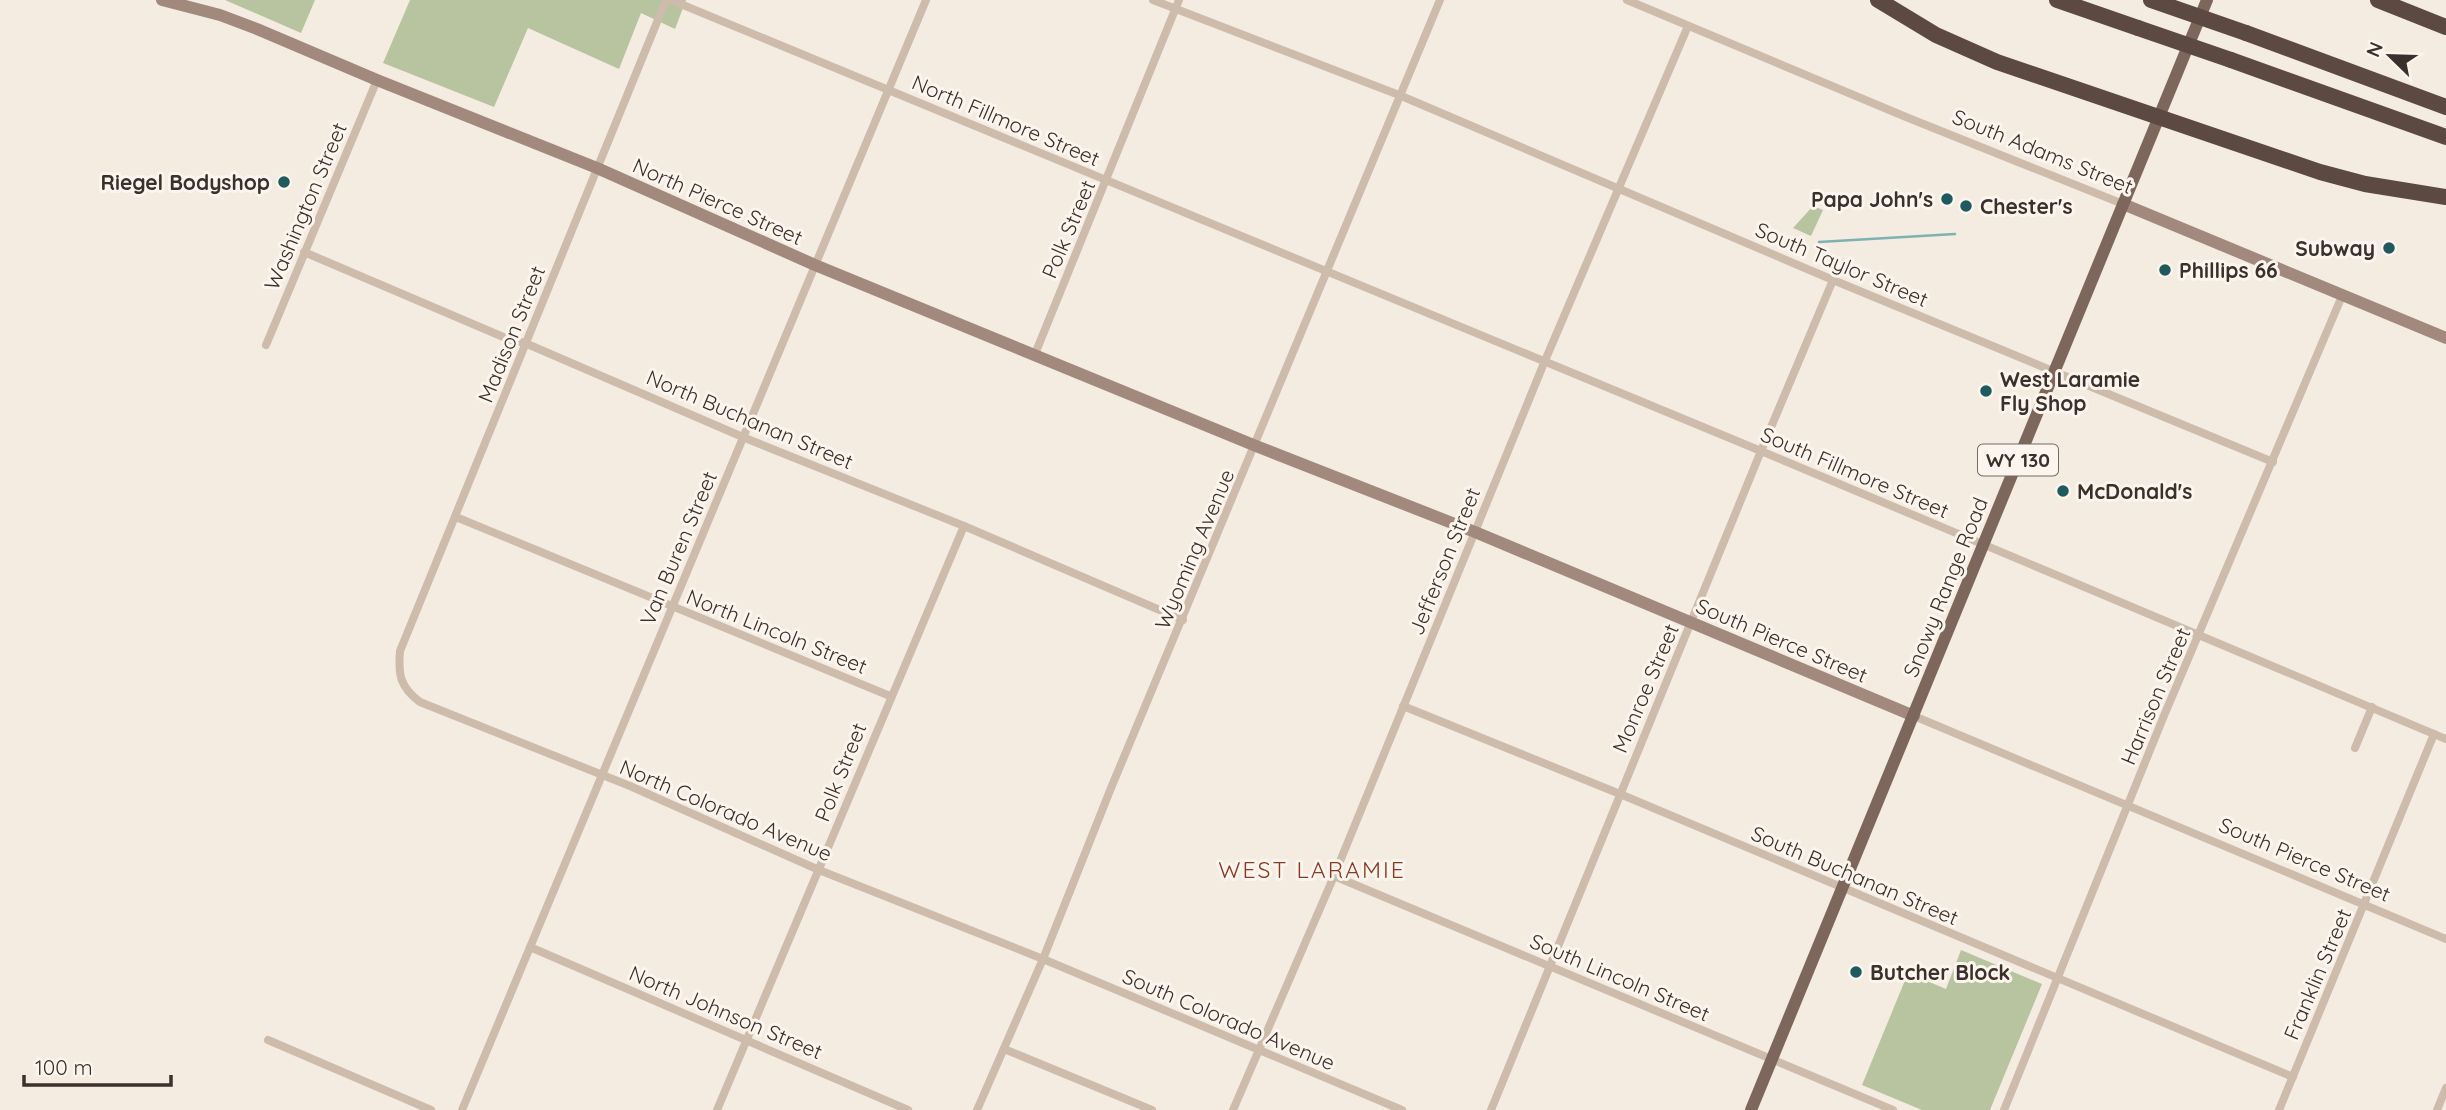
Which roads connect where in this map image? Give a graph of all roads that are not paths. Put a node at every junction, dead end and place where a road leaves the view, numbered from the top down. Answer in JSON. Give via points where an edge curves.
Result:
{"nodes":[{"id":1,"x":162,"y":0,"type":"edge"},
{"id":2,"x":668,"y":0,"type":"edge"},
{"id":3,"x":926,"y":0,"type":"edge"},
{"id":4,"x":1153,"y":0,"type":"edge"},
{"id":5,"x":1179,"y":0,"type":"edge"},
{"id":6,"x":1440,"y":0,"type":"edge"},
{"id":7,"x":1626,"y":0,"type":"edge"},
{"id":8,"x":1878,"y":0,"type":"edge"},
{"id":9,"x":2057,"y":0,"type":"edge"},
{"id":10,"x":2151,"y":0,"type":"edge"},
{"id":11,"x":2207,"y":0,"type":"edge"},
{"id":12,"x":2378,"y":0,"type":"edge"},
{"id":13,"x":1175,"y":9,"type":"junction"},
{"id":14,"x":1688,"y":26,"type":"junction"},
{"id":15,"x":2446,"y":27,"type":"edge"},
{"id":16,"x":377,"y":80,"type":"junction"},
{"id":17,"x":888,"y":90,"type":"junction"},
{"id":18,"x":1399,"y":95,"type":"junction"},
{"id":19,"x":2446,"y":107,"type":"edge"},
{"id":20,"x":2159,"y":116,"type":"junction"},
{"id":21,"x":2446,"y":136,"type":"edge"},
{"id":22,"x":597,"y":168,"type":"junction"},
{"id":23,"x":1107,"y":180,"type":"junction"},
{"id":24,"x":1619,"y":188,"type":"junction"},
{"id":25,"x":2446,"y":198,"type":"edge"},
{"id":26,"x":2123,"y":204,"type":"junction"},
{"id":27,"x":304,"y":252,"type":"junction"},
{"id":28,"x":816,"y":265,"type":"junction"},
{"id":29,"x":1327,"y":272,"type":"junction"},
{"id":30,"x":1833,"y":280,"type":"junction"},
{"id":31,"x":2342,"y":296,"type":"junction"},
{"id":32,"x":2446,"y":338,"type":"edge"},
{"id":33,"x":526,"y":343,"type":"junction"},
{"id":34,"x":266,"y":345,"type":"dead end"},
{"id":35,"x":1035,"y":354,"type":"junction"},
{"id":36,"x":1544,"y":363,"type":"junction"},
{"id":37,"x":2053,"y":372,"type":"junction"},
{"id":38,"x":745,"y":438,"type":"junction"},
{"id":39,"x":1256,"y":446,"type":"junction"},
{"id":40,"x":1760,"y":451,"type":"junction"},
{"id":41,"x":2273,"y":462,"type":"junction"},
{"id":42,"x":456,"y":517,"type":"junction"},
{"id":43,"x":964,"y":526,"type":"junction"},
{"id":44,"x":1475,"y":532,"type":"junction"},
{"id":45,"x":1983,"y":545,"type":"junction"},
{"id":46,"x":671,"y":606,"type":"junction"},
{"id":47,"x":1183,"y":620,"type":"junction"},
{"id":48,"x":1691,"y":624,"type":"junction"},
{"id":49,"x":2200,"y":634,"type":"junction"},
{"id":50,"x":400,"y":683,"type":"joint"},
{"id":51,"x":890,"y":696,"type":"junction"},
{"id":52,"x":1403,"y":706,"type":"junction"},
{"id":53,"x":2372,"y":707,"type":"junction"},
{"id":54,"x":1914,"y":716,"type":"junction"},
{"id":55,"x":2434,"y":734,"type":"junction"},
{"id":56,"x":2446,"y":739,"type":"edge"},
{"id":57,"x":2355,"y":748,"type":"dead end"},
{"id":58,"x":603,"y":776,"type":"junction"},
{"id":59,"x":1620,"y":794,"type":"junction"},
{"id":60,"x":2129,"y":805,"type":"junction"},
{"id":61,"x":819,"y":870,"type":"junction"},
{"id":62,"x":1334,"y":876,"type":"junction"},
{"id":63,"x":1843,"y":889,"type":"junction"},
{"id":64,"x":2364,"y":905,"type":"junction"},
{"id":65,"x":2446,"y":939,"type":"edge"},
{"id":66,"x":530,"y":947,"type":"junction"},
{"id":67,"x":1043,"y":959,"type":"junction"},
{"id":68,"x":1549,"y":966,"type":"junction"},
{"id":69,"x":2056,"y":978,"type":"junction"},
{"id":70,"x":268,"y":1040,"type":"dead end"},
{"id":71,"x":747,"y":1040,"type":"junction"},
{"id":72,"x":1004,"y":1049,"type":"junction"},
{"id":73,"x":1259,"y":1051,"type":"junction"},
{"id":74,"x":1772,"y":1060,"type":"junction"},
{"id":75,"x":2293,"y":1077,"type":"junction"},
{"id":76,"x":2446,"y":1088,"type":"edge"},
{"id":77,"x":431,"y":1110,"type":"edge"},
{"id":78,"x":462,"y":1110,"type":"edge"},
{"id":79,"x":717,"y":1110,"type":"edge"},
{"id":80,"x":908,"y":1110,"type":"edge"},
{"id":81,"x":977,"y":1110,"type":"edge"},
{"id":82,"x":1152,"y":1110,"type":"edge"},
{"id":83,"x":1233,"y":1110,"type":"edge"},
{"id":84,"x":1402,"y":1110,"type":"edge"},
{"id":85,"x":1491,"y":1110,"type":"edge"},
{"id":86,"x":1751,"y":1110,"type":"edge"},
{"id":87,"x":1893,"y":1110,"type":"edge"},
{"id":88,"x":2004,"y":1110,"type":"edge"},
{"id":89,"x":2280,"y":1110,"type":"edge"},
{"id":90,"x":2437,"y":1110,"type":"edge"}],
"edges":[{"from":1,"to":16,"type":"main road","name":"North Pierce Street","via":[[245,24]]},
{"from":2,"to":17,"type":"street","name":"North Fillmore Street"},
{"from":2,"to":22,"type":"street","name":"Madison Street"},
{"from":3,"to":17,"type":"street","name":"Van Buren Street"},
{"from":4,"to":13,"type":"street","name":"South Taylor Street"},
{"from":5,"to":13,"type":"street","name":"Polk Street"},
{"from":6,"to":18,"type":"street","name":"Wyoming Avenue"},
{"from":7,"to":14,"type":"street","name":"South Adams Street"},
{"from":8,"to":20,"type":"highway","via":[[1936,35],[1997,62]]},
{"from":9,"to":21,"type":"highway","bridge":true},
{"from":10,"to":19,"type":"highway","bridge":true},
{"from":11,"to":20,"type":"main road","name":"Snowy Range Road","number":"WY 130"},
{"from":12,"to":15,"type":"highway"},
{"from":13,"to":18,"type":"street","name":"South Taylor Street"},
{"from":13,"to":23,"type":"street","name":"Polk Street"},
{"from":14,"to":24,"type":"street","name":"Jefferson Street"},
{"from":14,"to":26,"type":"street","name":"South Adams Street"},
{"from":16,"to":22,"type":"main road","name":"North Pierce Street"},
{"from":16,"to":27,"type":"street","name":"Washington Street"},
{"from":17,"to":23,"type":"street","name":"North Fillmore Street"},
{"from":17,"to":28,"type":"street","name":"Van Buren Street"},
{"from":18,"to":24,"type":"street","name":"South Taylor Street"},
{"from":18,"to":29,"type":"street","name":"Wyoming Avenue"},
{"from":20,"to":25,"type":"highway","via":[[2320,172]]},
{"from":20,"to":26,"type":"main road","name":"Snowy Range Road","number":"WY 130"},
{"from":22,"to":28,"type":"main road","name":"North Pierce Street"},
{"from":22,"to":33,"type":"street","name":"Madison Street"},
{"from":23,"to":29,"type":"street","name":"North Fillmore Street"},
{"from":23,"to":35,"type":"street","name":"Polk Street"},
{"from":24,"to":30,"type":"street","name":"South Taylor Street"},
{"from":24,"to":36,"type":"street","name":"Jefferson Street"},
{"from":26,"to":31,"type":"main road","name":"South Adams Street"},
{"from":26,"to":37,"type":"main road","name":"Snowy Range Road","number":"WY 130"},
{"from":27,"to":33,"type":"street","name":"North Buchanan Street"},
{"from":27,"to":34,"type":"street","name":"Washington Street"},
{"from":28,"to":35,"type":"main road","name":"North Pierce Street"},
{"from":28,"to":38,"type":"street","name":"Van Buren Street"},
{"from":29,"to":36,"type":"street","name":"South Fillmore Street"},
{"from":29,"to":39,"type":"street","name":"Wyoming Avenue"},
{"from":30,"to":37,"type":"street","name":"South Taylor Street"},
{"from":30,"to":40,"type":"street","name":"Monroe Street"},
{"from":31,"to":32,"type":"main road","name":"South Adams Street"},
{"from":31,"to":41,"type":"street","name":"Harrison Street"},
{"from":33,"to":38,"type":"street","name":"North Buchanan Street"},
{"from":33,"to":42,"type":"street","name":"Madison Street"},
{"from":35,"to":39,"type":"main road","name":"North Pierce Street"},
{"from":36,"to":40,"type":"street","name":"South Fillmore Street"},
{"from":36,"to":44,"type":"street","name":"Jefferson Street"},
{"from":37,"to":41,"type":"street","name":"South Taylor Street"},
{"from":37,"to":45,"type":"main road","name":"Snowy Range Road","number":"WY 130"},
{"from":38,"to":43,"type":"street","name":"North Buchanan Street"},
{"from":38,"to":46,"type":"street","name":"Van Buren Street"},
{"from":39,"to":44,"type":"main road","name":"South Pierce Street"},
{"from":39,"to":47,"type":"street","name":"Wyoming Avenue"},
{"from":40,"to":45,"type":"street","name":"South Fillmore Street"},
{"from":40,"to":48,"type":"street","name":"Monroe Street"},
{"from":41,"to":49,"type":"street","name":"Harrison Street"},
{"from":42,"to":46,"type":"street","name":"North Lincoln Street"},
{"from":42,"to":50,"type":"street","name":"Madison Street","via":[[400,650]]},
{"from":43,"to":47,"type":"street","name":"North Buchanan Street"},
{"from":43,"to":51,"type":"street","name":"Polk Street"},
{"from":44,"to":48,"type":"main road","name":"South Pierce Street"},
{"from":44,"to":52,"type":"street","name":"Jefferson Street"},
{"from":45,"to":49,"type":"street","name":"South Fillmore Street"},
{"from":45,"to":54,"type":"main road","name":"Snowy Range Road","number":"WY 130"},
{"from":46,"to":51,"type":"street","name":"North Lincoln Street"},
{"from":46,"to":58,"type":"street","name":"Van Buren Street"},
{"from":47,"to":67,"type":"street","name":"Wyoming Avenue"},
{"from":48,"to":54,"type":"main road","name":"South Pierce Street"},
{"from":48,"to":59,"type":"street","name":"Monroe Street"},
{"from":49,"to":53,"type":"street","name":"South Fillmore Street"},
{"from":49,"to":60,"type":"street","name":"Harrison Street"},
{"from":50,"to":58,"type":"street","name":"North Colorado Avenue","via":[[420,702]]},
{"from":51,"to":61,"type":"street","name":"Polk Street"},
{"from":52,"to":59,"type":"street","name":"South Buchanan Street"},
{"from":52,"to":62,"type":"street","name":"Jefferson Street"},
{"from":53,"to":55,"type":"street","name":"South Fillmore Street"},
{"from":53,"to":57,"type":"street"},
{"from":54,"to":60,"type":"street","name":"South Pierce Street"},
{"from":54,"to":63,"type":"main road","name":"Snowy Range Road","number":"WY 130"},
{"from":55,"to":56,"type":"street","name":"South Fillmore Street"},
{"from":55,"to":64,"type":"street","name":"Franklin Street"},
{"from":58,"to":61,"type":"street","name":"North Colorado Avenue"},
{"from":58,"to":66,"type":"street","name":"Van Buren Street"},
{"from":59,"to":63,"type":"street","name":"South Buchanan Street"},
{"from":59,"to":68,"type":"street","name":"Monroe Street"},
{"from":60,"to":64,"type":"street","name":"South Pierce Street"},
{"from":60,"to":69,"type":"street","name":"Harrison Street"},
{"from":61,"to":67,"type":"street","name":"North Colorado Avenue"},
{"from":61,"to":71,"type":"street","name":"Polk Street"},
{"from":62,"to":68,"type":"street","name":"South Lincoln Street"},
{"from":62,"to":73,"type":"street","name":"Jefferson Street"},
{"from":63,"to":69,"type":"street","name":"South Buchanan Street"},
{"from":63,"to":74,"type":"main road","name":"Snowy Range Road","number":"WY 130"},
{"from":64,"to":65,"type":"street","name":"South Pierce Street"},
{"from":64,"to":75,"type":"street","name":"Franklin Street"},
{"from":66,"to":71,"type":"street","name":"North Johnson Street"},
{"from":66,"to":78,"type":"street","name":"Van Buren Street"},
{"from":67,"to":72,"type":"street","name":"Wyoming Avenue"},
{"from":67,"to":73,"type":"street","name":"South Colorado Avenue"},
{"from":68,"to":74,"type":"street","name":"South Lincoln Street"},
{"from":68,"to":85,"type":"street","name":"Monroe Street"},
{"from":69,"to":75,"type":"street","name":"South Buchanan Street"},
{"from":69,"to":88,"type":"street","name":"Harrison Street"},
{"from":70,"to":77,"type":"street"},
{"from":71,"to":79,"type":"street","name":"Polk Street"},
{"from":71,"to":80,"type":"street","name":"North Johnson Street"},
{"from":72,"to":81,"type":"street","name":"Wyoming Avenue"},
{"from":72,"to":82,"type":"street"},
{"from":73,"to":83,"type":"street","name":"Jefferson Street"},
{"from":73,"to":84,"type":"street","name":"South Colorado Avenue"},
{"from":74,"to":86,"type":"main road","name":"Snowy Range Road","number":"WY 130"},
{"from":74,"to":87,"type":"street","name":"South Lincoln Street"},
{"from":75,"to":89,"type":"street","name":"Franklin Street"},
{"from":76,"to":90,"type":"street"}]}
